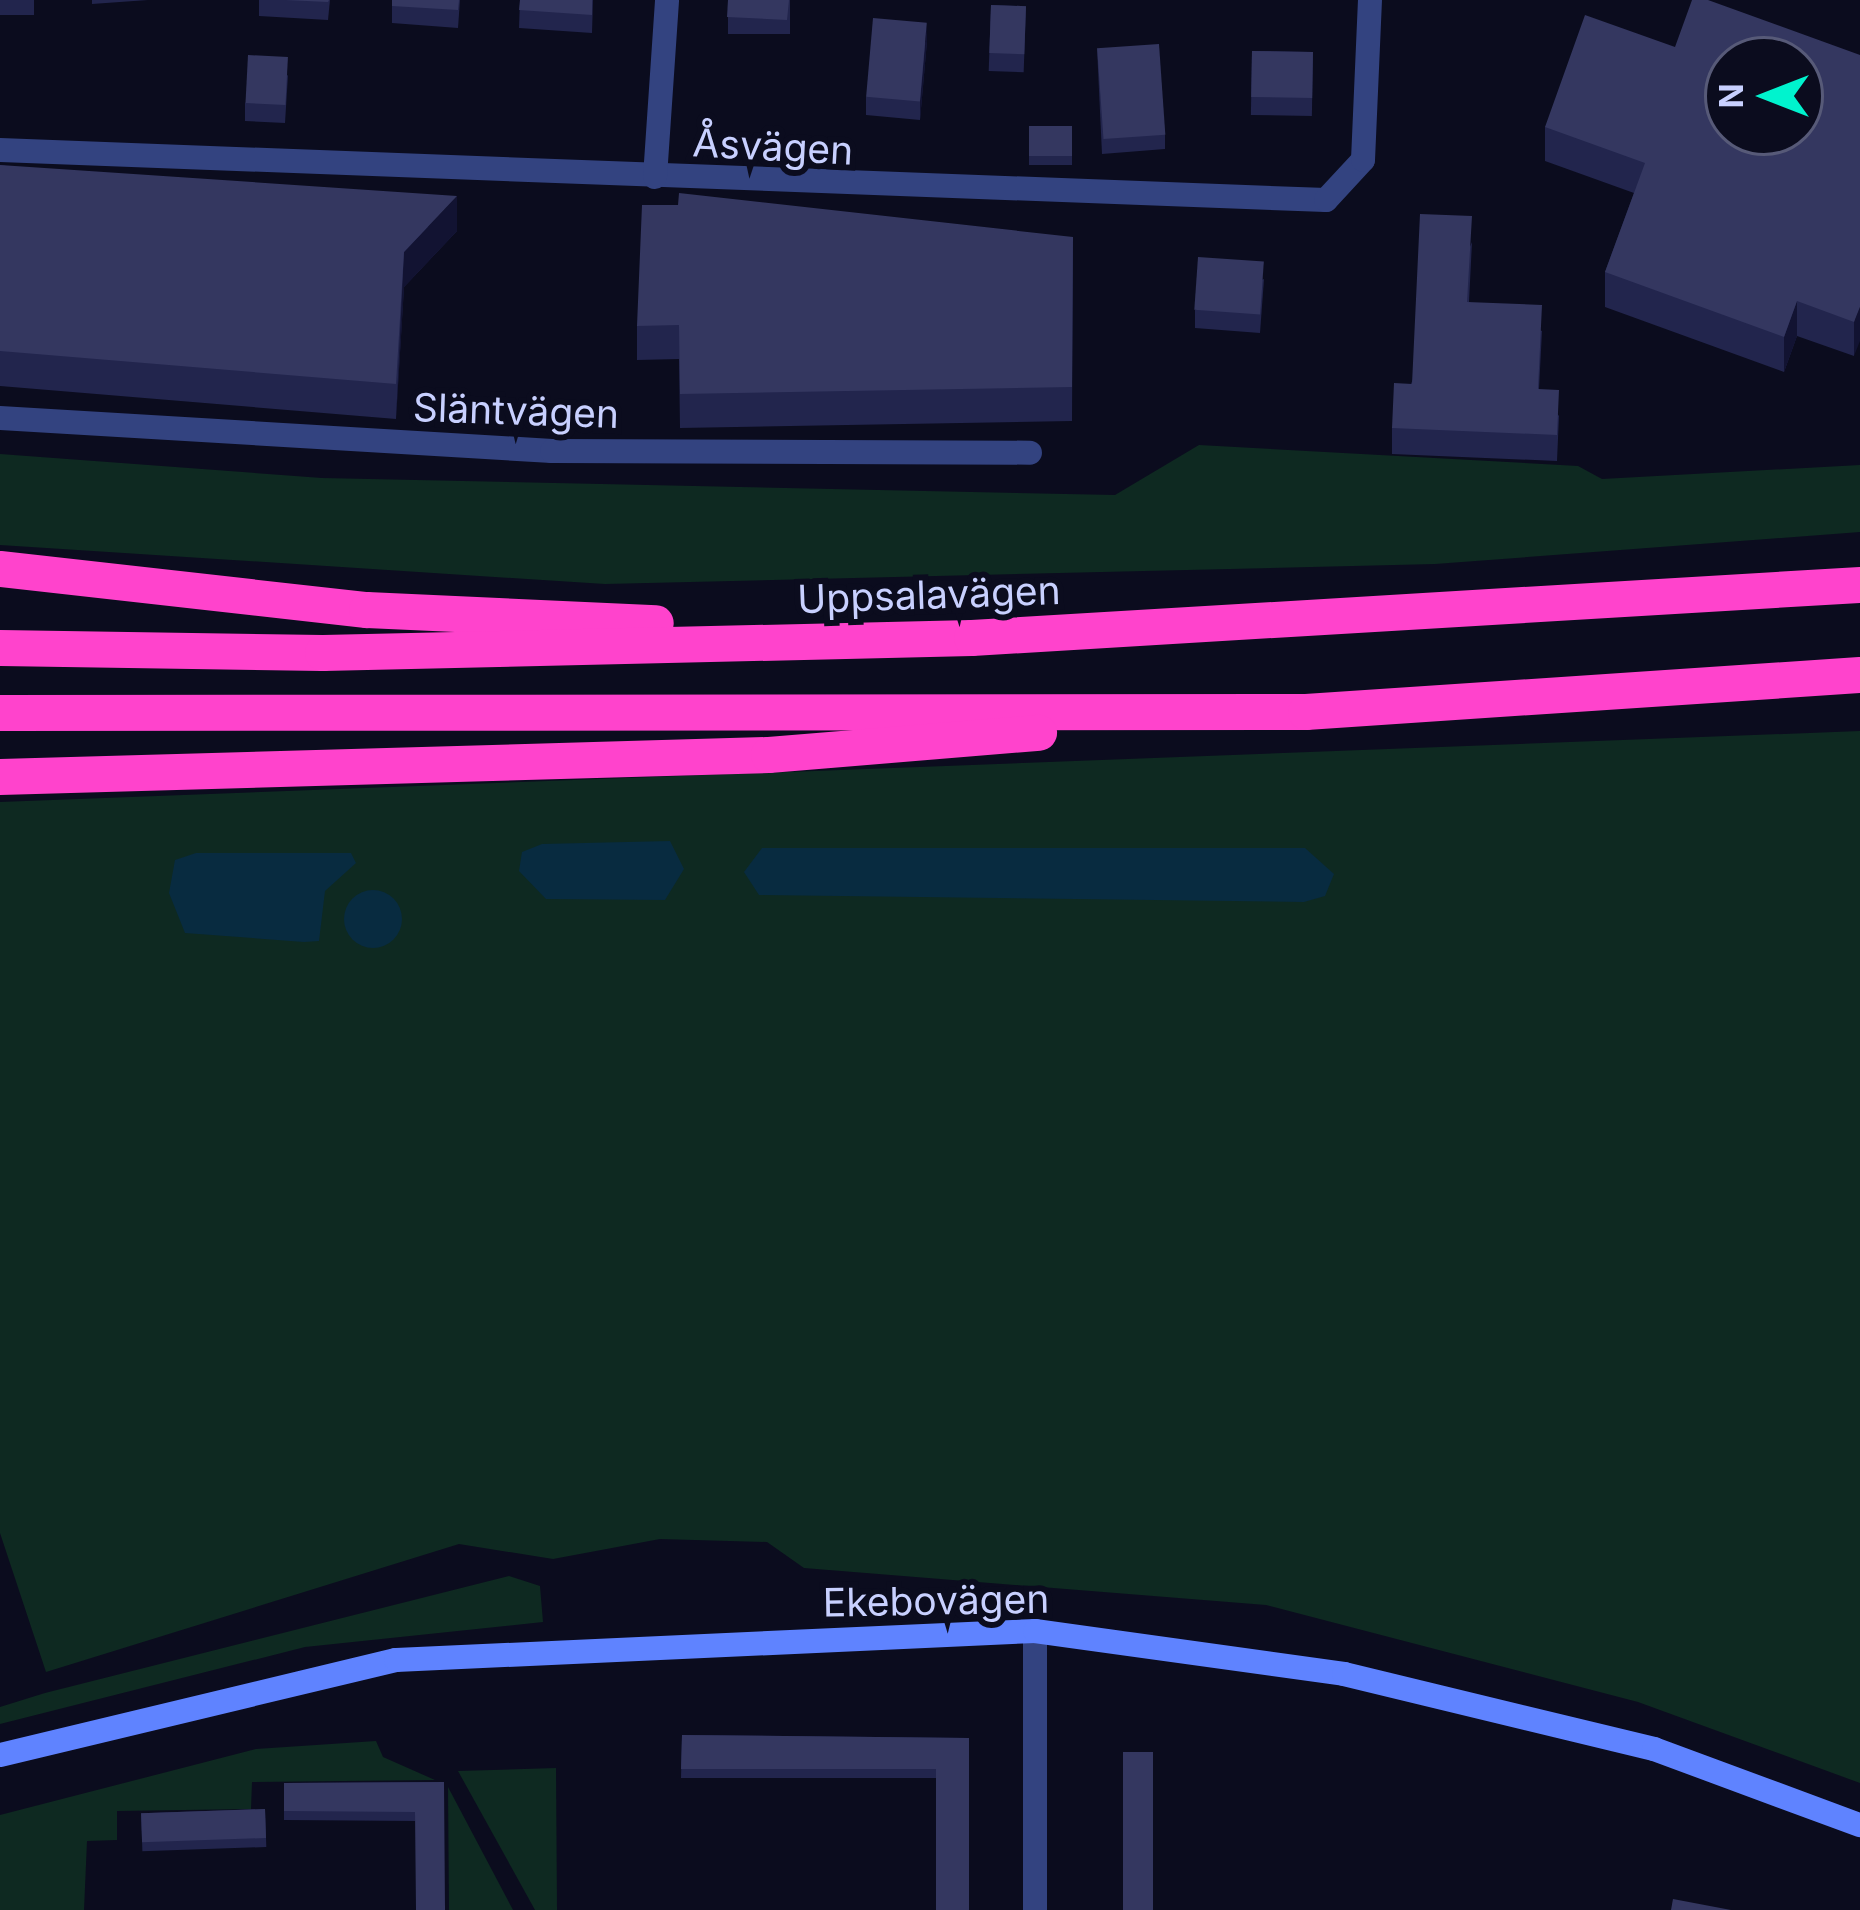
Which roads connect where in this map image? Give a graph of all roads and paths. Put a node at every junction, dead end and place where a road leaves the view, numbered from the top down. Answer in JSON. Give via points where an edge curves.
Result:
{"nodes":[{"id":1,"x":667,"y":0,"type":"edge"},
{"id":2,"x":1370,"y":0,"type":"edge"},
{"id":3,"x":0,"y":150,"type":"edge"},
{"id":4,"x":656,"y":176,"type":"junction"},
{"id":5,"x":0,"y":418,"type":"edge"},
{"id":6,"x":1030,"y":453,"type":"dead end"},
{"id":7,"x":0,"y":569,"type":"edge"},
{"id":8,"x":1860,"y":585,"type":"edge"},
{"id":9,"x":971,"y":638,"type":"junction"},
{"id":10,"x":0,"y":648,"type":"edge"},
{"id":11,"x":1860,"y":675,"type":"edge"},
{"id":12,"x":1306,"y":712,"type":"junction"},
{"id":13,"x":0,"y":713,"type":"edge"},
{"id":14,"x":0,"y":777,"type":"edge"},
{"id":15,"x":1035,"y":1630,"type":"junction"},
{"id":16,"x":0,"y":1755,"type":"edge"},
{"id":17,"x":1860,"y":1825,"type":"edge"},
{"id":18,"x":1035,"y":1910,"type":"edge"}],
"edges":[{"from":1,"to":4,"type":"street"},
{"from":2,"to":4,"type":"street","name":"Åsvägen","via":[[1363,160],[1326,200]]},
{"from":3,"to":4,"type":"street","name":"Åsvägen"},
{"from":5,"to":6,"type":"street","name":"Släntvägen","via":[[552,451]]},
{"from":7,"to":9,"type":"highway","via":[[367,610]]},
{"from":8,"to":9,"type":"highway","name":"Uppsalavägen"},
{"from":9,"to":10,"type":"highway","name":"Uppsalavägen","via":[[323,653]]},
{"from":11,"to":12,"type":"highway"},
{"from":12,"to":13,"type":"highway"},
{"from":12,"to":14,"type":"highway","via":[[769,755]]},
{"from":15,"to":16,"type":"street","name":"Ekebovägen","via":[[396,1660]]},
{"from":15,"to":17,"type":"street","name":"Ekebovägen","via":[[1344,1674],[1654,1749]]},
{"from":15,"to":18,"type":"street"}]}
